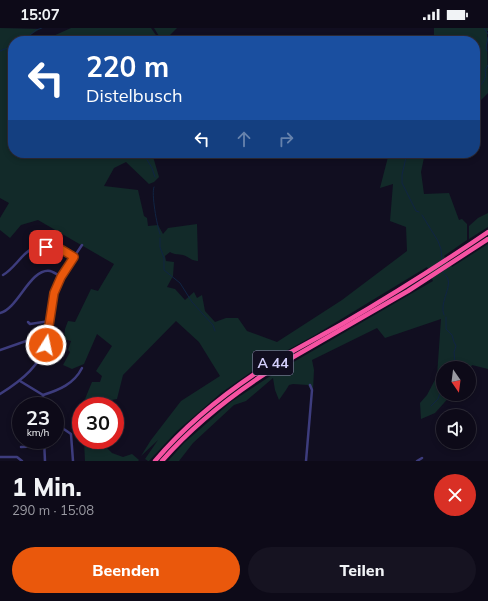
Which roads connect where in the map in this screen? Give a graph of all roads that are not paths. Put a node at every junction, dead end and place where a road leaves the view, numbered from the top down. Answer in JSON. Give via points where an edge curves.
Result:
{"nodes":[{"id":1,"x":488,"y":232,"type":"edge"},
{"id":2,"x":486,"y":241,"type":"edge"},
{"id":3,"x":82,"y":245,"type":"dead end"},
{"id":4,"x":74,"y":257,"type":"junction"},
{"id":5,"x":3,"y":275,"type":"dead end"},
{"id":6,"x":61,"y":277,"type":"junction"},
{"id":7,"x":0,"y":313,"type":"edge"},
{"id":8,"x":50,"y":321,"type":"junction"},
{"id":9,"x":28,"y":322,"type":"dead end"},
{"id":10,"x":48,"y":338,"type":"junction"},
{"id":11,"x":0,"y":350,"type":"edge"},
{"id":12,"x":82,"y":368,"type":"dead end"},
{"id":13,"x":20,"y":381,"type":"junction"},
{"id":14,"x":310,"y":385,"type":"dead end"},
{"id":15,"x":0,"y":394,"type":"edge"},
{"id":16,"x":42,"y":395,"type":"joint"},
{"id":17,"x":64,"y":429,"type":"edge"},
{"id":18,"x":44,"y":449,"type":"edge"},
{"id":19,"x":0,"y":458,"type":"edge"},
{"id":20,"x":422,"y":458,"type":"dead end"},
{"id":21,"x":22,"y":461,"type":"edge"},
{"id":22,"x":45,"y":461,"type":"edge"},
{"id":23,"x":73,"y":461,"type":"edge"},
{"id":24,"x":155,"y":461,"type":"edge"},
{"id":25,"x":162,"y":461,"type":"edge"},
{"id":26,"x":306,"y":461,"type":"edge"},
{"id":27,"x":417,"y":461,"type":"edge"}],
"edges":[{"from":1,"to":24,"type":"highway","number":"A 44","via":[[347,321],[244,381],[201,414]]},
{"from":2,"to":25,"type":"highway","number":"A 44","via":[[408,291],[269,371],[205,418]]},
{"from":3,"to":4,"type":"street"},
{"from":4,"to":5,"type":"street","via":[[59,248],[36,248],[27,252]]},
{"from":4,"to":6,"type":"street"},
{"from":6,"to":7,"type":"street","via":[[50,272],[40,274],[9,309]]},
{"from":6,"to":8,"type":"street","via":[[52,300]]},
{"from":8,"to":9,"type":"street","via":[[30,324]]},
{"from":8,"to":10,"type":"street"},
{"from":10,"to":11,"type":"street","via":[[28,340]]},
{"from":10,"to":13,"type":"street","via":[[39,359]]},
{"from":12,"to":16,"type":"street","via":[[69,384]]},
{"from":13,"to":15,"type":"street"},
{"from":13,"to":16,"type":"street"},
{"from":14,"to":26,"type":"street","via":[[312,392]]},
{"from":17,"to":23,"type":"street","via":[[71,434]]},
{"from":18,"to":22,"type":"street"},
{"from":19,"to":21,"type":"street","via":[[17,457]]},
{"from":20,"to":27,"type":"street"}]}
